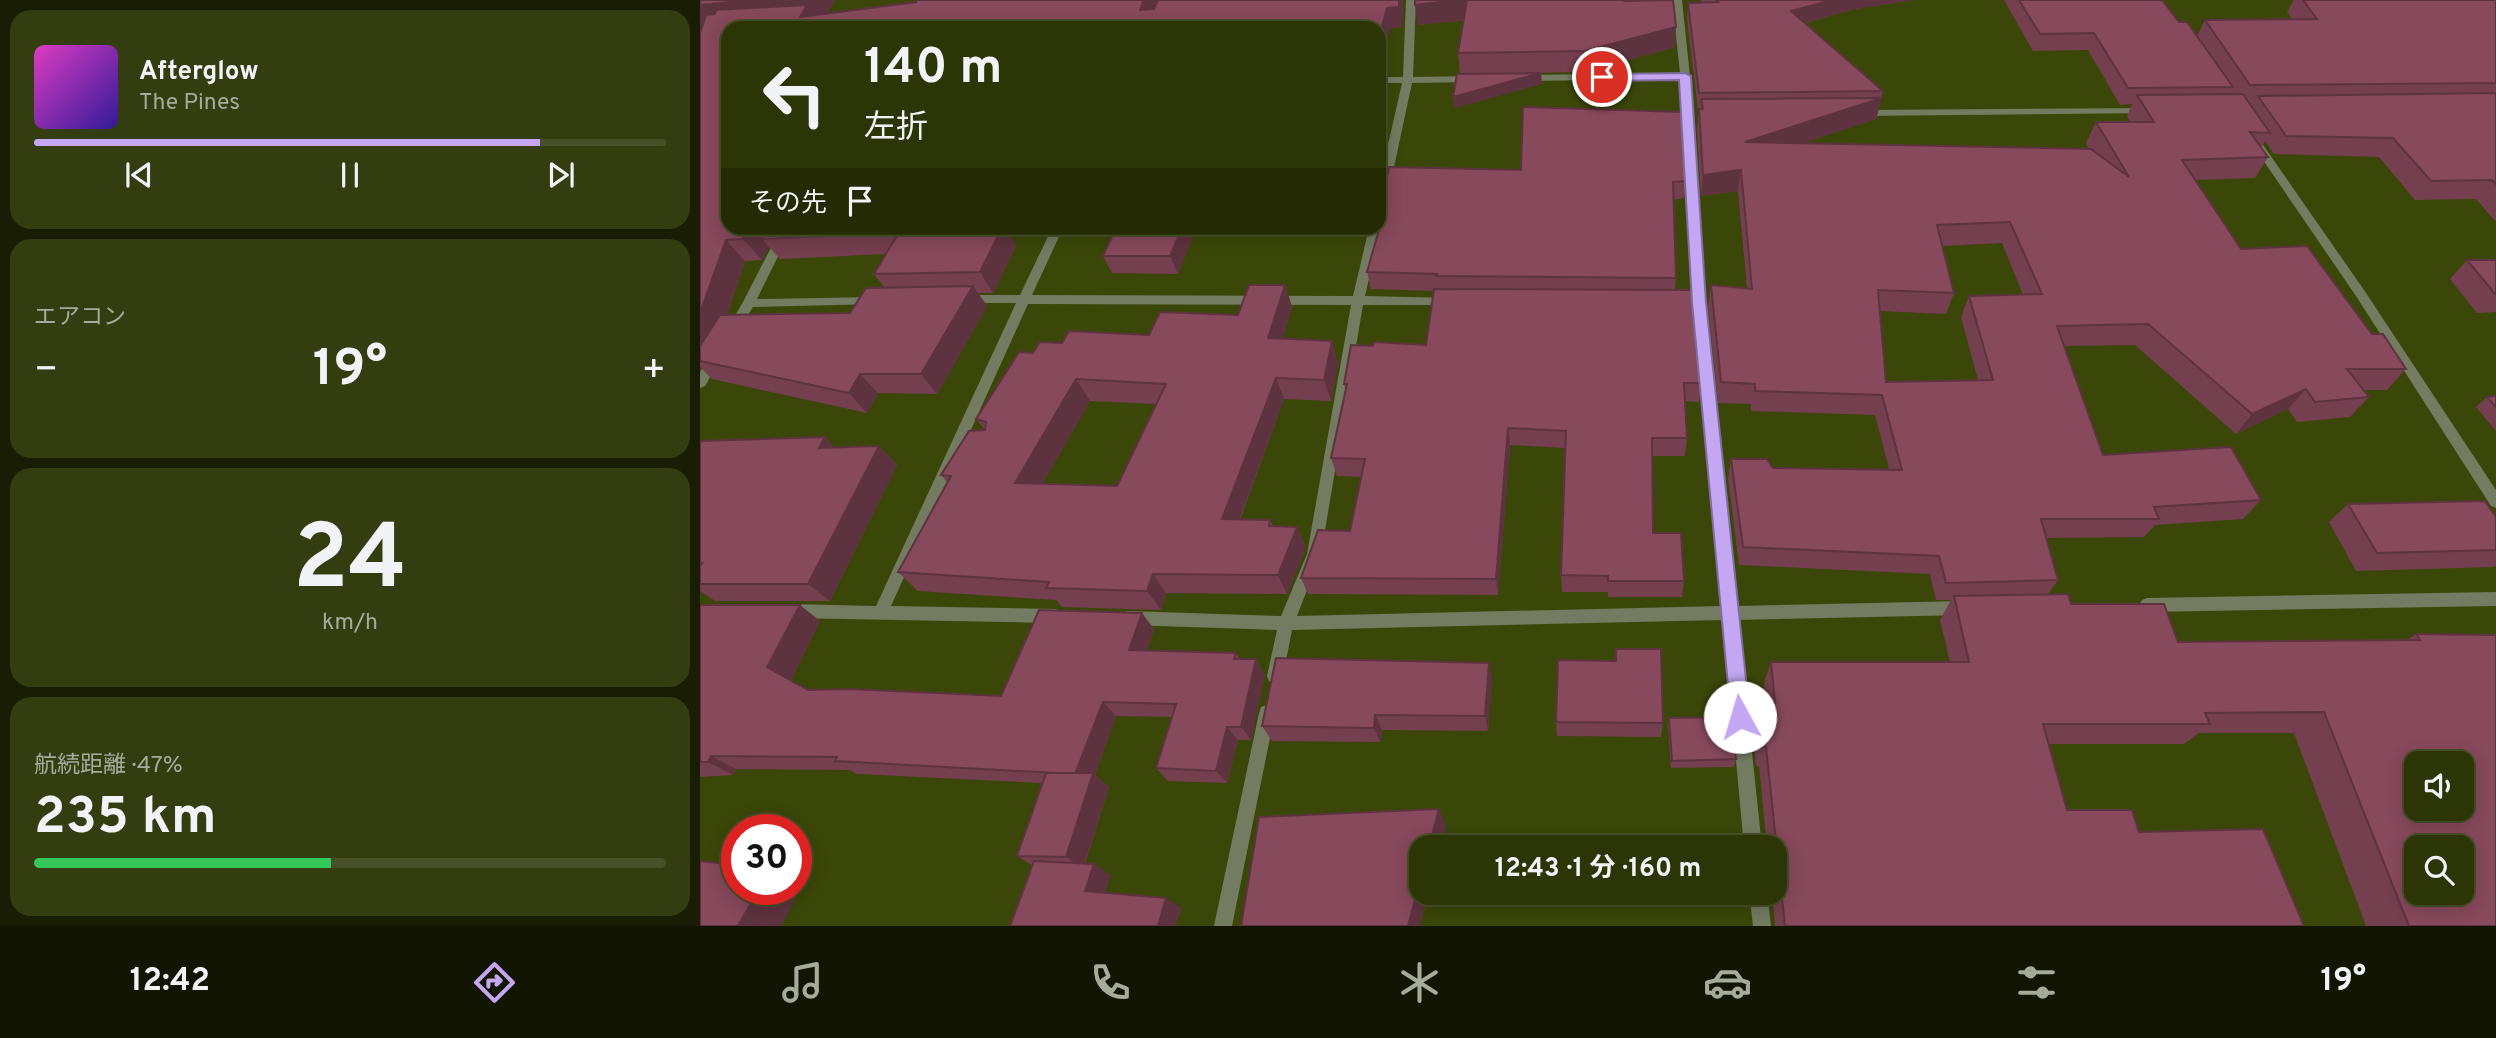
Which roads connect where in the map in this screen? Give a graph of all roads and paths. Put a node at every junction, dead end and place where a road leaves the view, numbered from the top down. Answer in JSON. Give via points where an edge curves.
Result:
{"nodes":[{"id":1,"x":1411,"y":0,"type":"edge"},
{"id":2,"x":1677,"y":0,"type":"edge"},
{"id":3,"x":1685,"y":76,"type":"junction"},
{"id":4,"x":1505,"y":78,"type":"edge"},
{"id":5,"x":1491,"y":79,"type":"edge"},
{"id":6,"x":1386,"y":80,"type":"edge"},
{"id":7,"x":1408,"y":80,"type":"junction"},
{"id":8,"x":2164,"y":110,"type":"edge"},
{"id":9,"x":1843,"y":113,"type":"edge"},
{"id":10,"x":1689,"y":115,"type":"junction"},
{"id":11,"x":1703,"y":115,"type":"edge"},
{"id":12,"x":2250,"y":133,"type":"edge"},
{"id":13,"x":1386,"y":178,"type":"edge"},
{"id":14,"x":783,"y":235,"type":"edge"},
{"id":15,"x":1054,"y":235,"type":"edge"},
{"id":16,"x":1373,"y":235,"type":"edge"},
{"id":17,"x":1023,"y":299,"type":"junction"},
{"id":18,"x":955,"y":300,"type":"edge"},
{"id":19,"x":886,"y":301,"type":"edge"},
{"id":20,"x":1358,"y":301,"type":"junction"},
{"id":21,"x":1467,"y":301,"type":"edge"},
{"id":22,"x":749,"y":303,"type":"junction"},
{"id":23,"x":700,"y":383,"type":"edge"},
{"id":24,"x":2496,"y":502,"type":"edge"},
{"id":25,"x":2496,"y":599,"type":"edge"},
{"id":26,"x":2133,"y":605,"type":"edge"},
{"id":27,"x":1980,"y":608,"type":"edge"},
{"id":28,"x":770,"y":611,"type":"edge"},
{"id":29,"x":881,"y":611,"type":"junction"},
{"id":30,"x":1729,"y":612,"type":"junction"},
{"id":31,"x":1077,"y":617,"type":"edge"},
{"id":32,"x":1118,"y":618,"type":"edge"},
{"id":33,"x":1286,"y":623,"type":"junction"},
{"id":34,"x":1752,"y":835,"type":"edge"},
{"id":35,"x":1760,"y":905,"type":"edge"},
{"id":36,"x":1223,"y":926,"type":"edge"},
{"id":37,"x":1762,"y":926,"type":"edge"}],
"edges":[{"from":1,"to":7,"type":"street"},
{"from":2,"to":3,"type":"street"},
{"from":3,"to":4,"type":"street"},
{"from":3,"to":10,"type":"street"},
{"from":5,"to":7,"type":"street"},
{"from":6,"to":7,"type":"street"},
{"from":7,"to":13,"type":"street"},
{"from":8,"to":9,"type":"street"},
{"from":10,"to":11,"type":"street"},
{"from":10,"to":30,"type":"street","via":[[1692,302]]},
{"from":12,"to":24,"type":"street"},
{"from":14,"to":22,"type":"street"},
{"from":15,"to":17,"type":"street"},
{"from":16,"to":20,"type":"street"},
{"from":17,"to":18,"type":"street"},
{"from":17,"to":20,"type":"street"},
{"from":17,"to":29,"type":"street"},
{"from":19,"to":22,"type":"street"},
{"from":20,"to":21,"type":"street"},
{"from":20,"to":33,"type":"street","via":[[1314,554]]},
{"from":22,"to":23,"type":"street"},
{"from":25,"to":26,"type":"street"},
{"from":27,"to":30,"type":"street"},
{"from":28,"to":29,"type":"street"},
{"from":29,"to":31,"type":"street"},
{"from":30,"to":33,"type":"street"},
{"from":30,"to":34,"type":"street"},
{"from":32,"to":33,"type":"street"},
{"from":33,"to":36,"type":"street"},
{"from":35,"to":37,"type":"street"}]}
